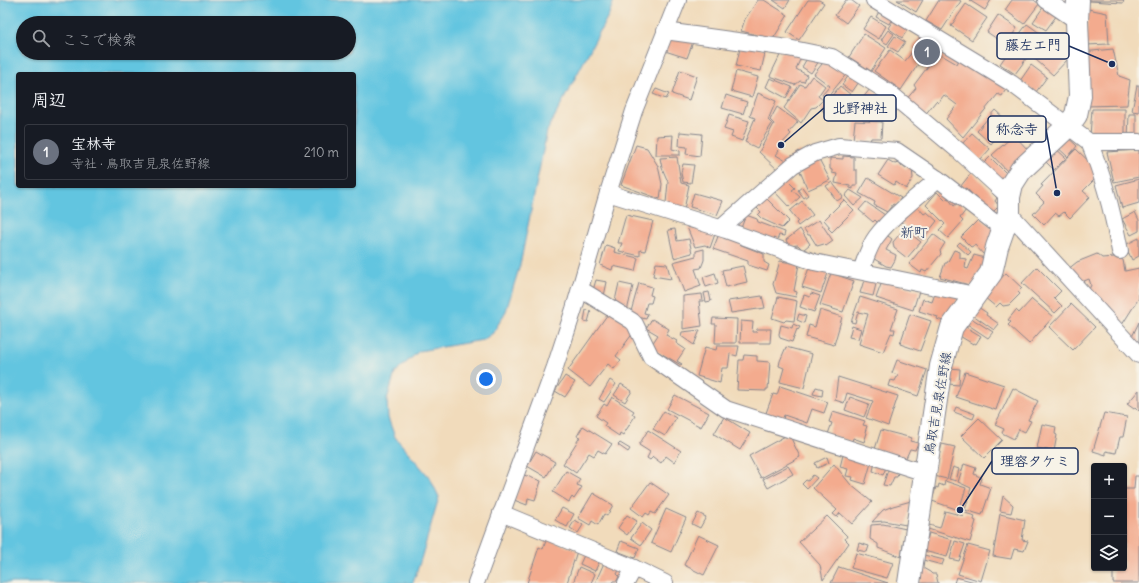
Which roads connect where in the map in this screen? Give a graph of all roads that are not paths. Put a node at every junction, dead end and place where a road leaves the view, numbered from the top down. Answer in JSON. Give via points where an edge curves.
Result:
{"nodes":[{"id":1,"x":678,"y":0,"type":"edge"},
{"id":2,"x":874,"y":0,"type":"edge"},
{"id":3,"x":1046,"y":0,"type":"edge"},
{"id":4,"x":1077,"y":10,"type":"edge"},
{"id":5,"x":665,"y":31,"type":"junction"},
{"id":6,"x":1068,"y":126,"type":"junction"},
{"id":7,"x":1089,"y":142,"type":"junction"},
{"id":8,"x":1139,"y":142,"type":"edge"},
{"id":9,"x":938,"y":179,"type":"junction"},
{"id":10,"x":608,"y":193,"type":"junction"},
{"id":11,"x":1007,"y":213,"type":"junction"},
{"id":12,"x":720,"y":228,"type":"junction"},
{"id":13,"x":1120,"y":251,"type":"dead end"},
{"id":14,"x":861,"y":271,"type":"junction"},
{"id":15,"x":580,"y":288,"type":"junction"},
{"id":16,"x":975,"y":295,"type":"junction"},
{"id":17,"x":1139,"y":355,"type":"edge"},
{"id":18,"x":924,"y":473,"type":"junction"},
{"id":19,"x":501,"y":513,"type":"junction"},
{"id":20,"x":634,"y":568,"type":"junction"},
{"id":21,"x":476,"y":583,"type":"edge"},
{"id":22,"x":626,"y":583,"type":"edge"},
{"id":23,"x":665,"y":583,"type":"edge"},
{"id":24,"x":908,"y":583,"type":"edge"}],
"edges":[{"from":1,"to":5,"type":"street"},
{"from":2,"to":6,"type":"street","via":[[1011,83]]},
{"from":3,"to":4,"type":"street"},
{"from":4,"to":6,"type":"main road","name":"鳥取吉見泉佐野線","via":[[1080,96],[1076,115]]},
{"from":5,"to":10,"type":"street","via":[[634,112]]},
{"from":5,"to":11,"type":"street","via":[[788,48],[832,57],[891,94],[958,151]]},
{"from":6,"to":7,"type":"street"},
{"from":6,"to":11,"type":"main road","name":"鳥取吉見泉佐野線","via":[[1021,170],[1012,184]]},
{"from":7,"to":8,"type":"street"},
{"from":7,"to":13,"type":"street","via":[[1098,163]]},
{"from":9,"to":11,"type":"street"},
{"from":9,"to":12,"type":"street","via":[[897,151],[839,146],[814,153],[793,166]]},
{"from":9,"to":14,"type":"street","via":[[890,221],[875,238]]},
{"from":10,"to":12,"type":"street"},
{"from":10,"to":15,"type":"street"},
{"from":11,"to":16,"type":"main road","name":"鳥取吉見泉佐野線","via":[[991,273]]},
{"from":11,"to":17,"type":"street"},
{"from":12,"to":14,"type":"street","via":[[814,262]]},
{"from":14,"to":16,"type":"street"},
{"from":15,"to":18,"type":"street","via":[[632,321],[651,357],[726,409]]},
{"from":15,"to":19,"type":"street","via":[[555,367]]},
{"from":16,"to":18,"type":"main road","name":"鳥取吉見泉佐野線","via":[[952,327],[941,366]]},
{"from":18,"to":24,"type":"main road","name":"鳥取吉見泉佐野線"},
{"from":19,"to":20,"type":"street"},
{"from":19,"to":21,"type":"street"},
{"from":20,"to":22,"type":"street"},
{"from":20,"to":23,"type":"street"}]}
